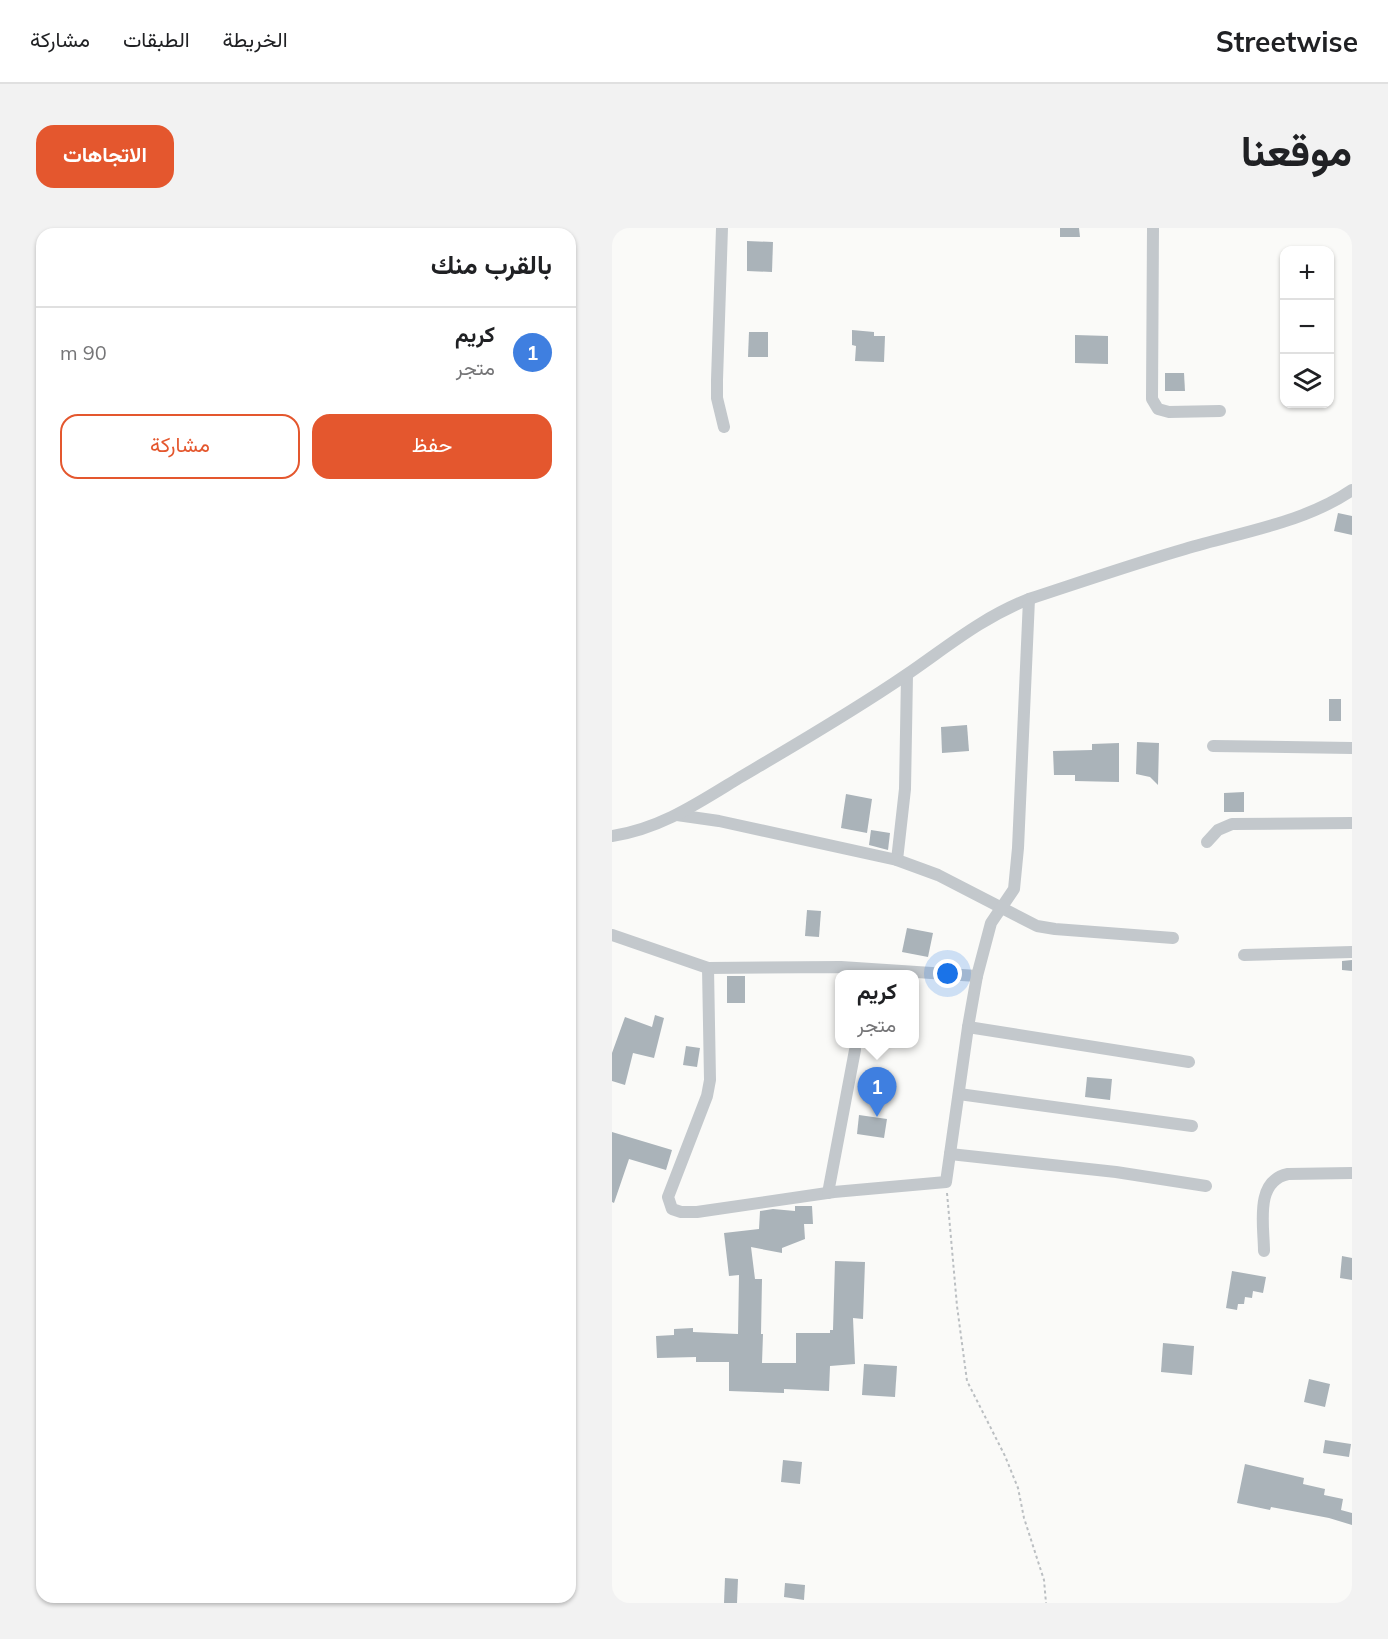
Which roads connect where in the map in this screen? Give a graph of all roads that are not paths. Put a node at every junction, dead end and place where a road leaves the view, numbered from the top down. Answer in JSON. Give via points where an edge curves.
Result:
{"nodes":[{"id":1,"x":722,"y":228,"type":"edge"},
{"id":2,"x":1153,"y":228,"type":"edge"},
{"id":3,"x":1220,"y":411,"type":"dead end"},
{"id":4,"x":724,"y":427,"type":"dead end"},
{"id":5,"x":1352,"y":490,"type":"edge"},
{"id":6,"x":1029,"y":599,"type":"junction"},
{"id":7,"x":907,"y":675,"type":"junction"},
{"id":8,"x":1213,"y":746,"type":"dead end"},
{"id":9,"x":1352,"y":748,"type":"edge"},
{"id":10,"x":677,"y":815,"type":"junction"},
{"id":11,"x":1352,"y":823,"type":"edge"},
{"id":12,"x":612,"y":836,"type":"edge"},
{"id":13,"x":1207,"y":842,"type":"dead end"},
{"id":14,"x":897,"y":860,"type":"junction"},
{"id":15,"x":1001,"y":909,"type":"junction"},
{"id":16,"x":612,"y":935,"type":"edge"},
{"id":17,"x":1173,"y":938,"type":"dead end"},
{"id":18,"x":1352,"y":952,"type":"edge"},
{"id":19,"x":1244,"y":955,"type":"dead end"},
{"id":20,"x":708,"y":968,"type":"junction"},
{"id":21,"x":886,"y":970,"type":"edge"},
{"id":22,"x":919,"y":972,"type":"edge"},
{"id":23,"x":977,"y":976,"type":"junction"},
{"id":24,"x":968,"y":1027,"type":"junction"},
{"id":25,"x":855,"y":1050,"type":"dead end"},
{"id":26,"x":1189,"y":1062,"type":"dead end"},
{"id":27,"x":959,"y":1094,"type":"junction"},
{"id":28,"x":1192,"y":1126,"type":"dead end"},
{"id":29,"x":950,"y":1154,"type":"junction"},
{"id":30,"x":1352,"y":1173,"type":"edge"},
{"id":31,"x":1206,"y":1186,"type":"dead end"},
{"id":32,"x":828,"y":1193,"type":"junction"},
{"id":33,"x":1264,"y":1251,"type":"dead end"}],
"edges":[{"from":1,"to":4,"type":"street","via":[[717,398]]},
{"from":2,"to":3,"type":"street","via":[[1152,399],[1158,409],[1169,412]]},
{"from":5,"to":6,"type":"street","via":[[1312,512]]},
{"from":6,"to":7,"type":"street","via":[[981,622]]},
{"from":6,"to":15,"type":"street","via":[[1018,848],[1014,889]]},
{"from":7,"to":10,"type":"street"},
{"from":7,"to":14,"type":"street","via":[[905,789]]},
{"from":8,"to":9,"type":"street"},
{"from":10,"to":12,"type":"street","via":[[630,834]]},
{"from":10,"to":14,"type":"street","via":[[736,824]]},
{"from":11,"to":13,"type":"street","via":[[1232,824],[1218,830]]},
{"from":14,"to":15,"type":"street","via":[[938,875]]},
{"from":15,"to":17,"type":"street","via":[[1037,926]]},
{"from":15,"to":23,"type":"street","via":[[991,923]]},
{"from":16,"to":20,"type":"street"},
{"from":18,"to":19,"type":"street"},
{"from":20,"to":21,"type":"street"},
{"from":20,"to":32,"type":"street","via":[[710,1080],[668,1197],[672,1209],[697,1212]]},
{"from":22,"to":23,"type":"street"},
{"from":23,"to":24,"type":"street"},
{"from":24,"to":26,"type":"street"},
{"from":24,"to":27,"type":"street"},
{"from":25,"to":32,"type":"street"},
{"from":27,"to":28,"type":"street"},
{"from":27,"to":29,"type":"street"},
{"from":29,"to":31,"type":"street"},
{"from":29,"to":32,"type":"street","via":[[946,1182]]},
{"from":30,"to":33,"type":"street","via":[[1288,1174],[1274,1180],[1263,1201]]}]}
